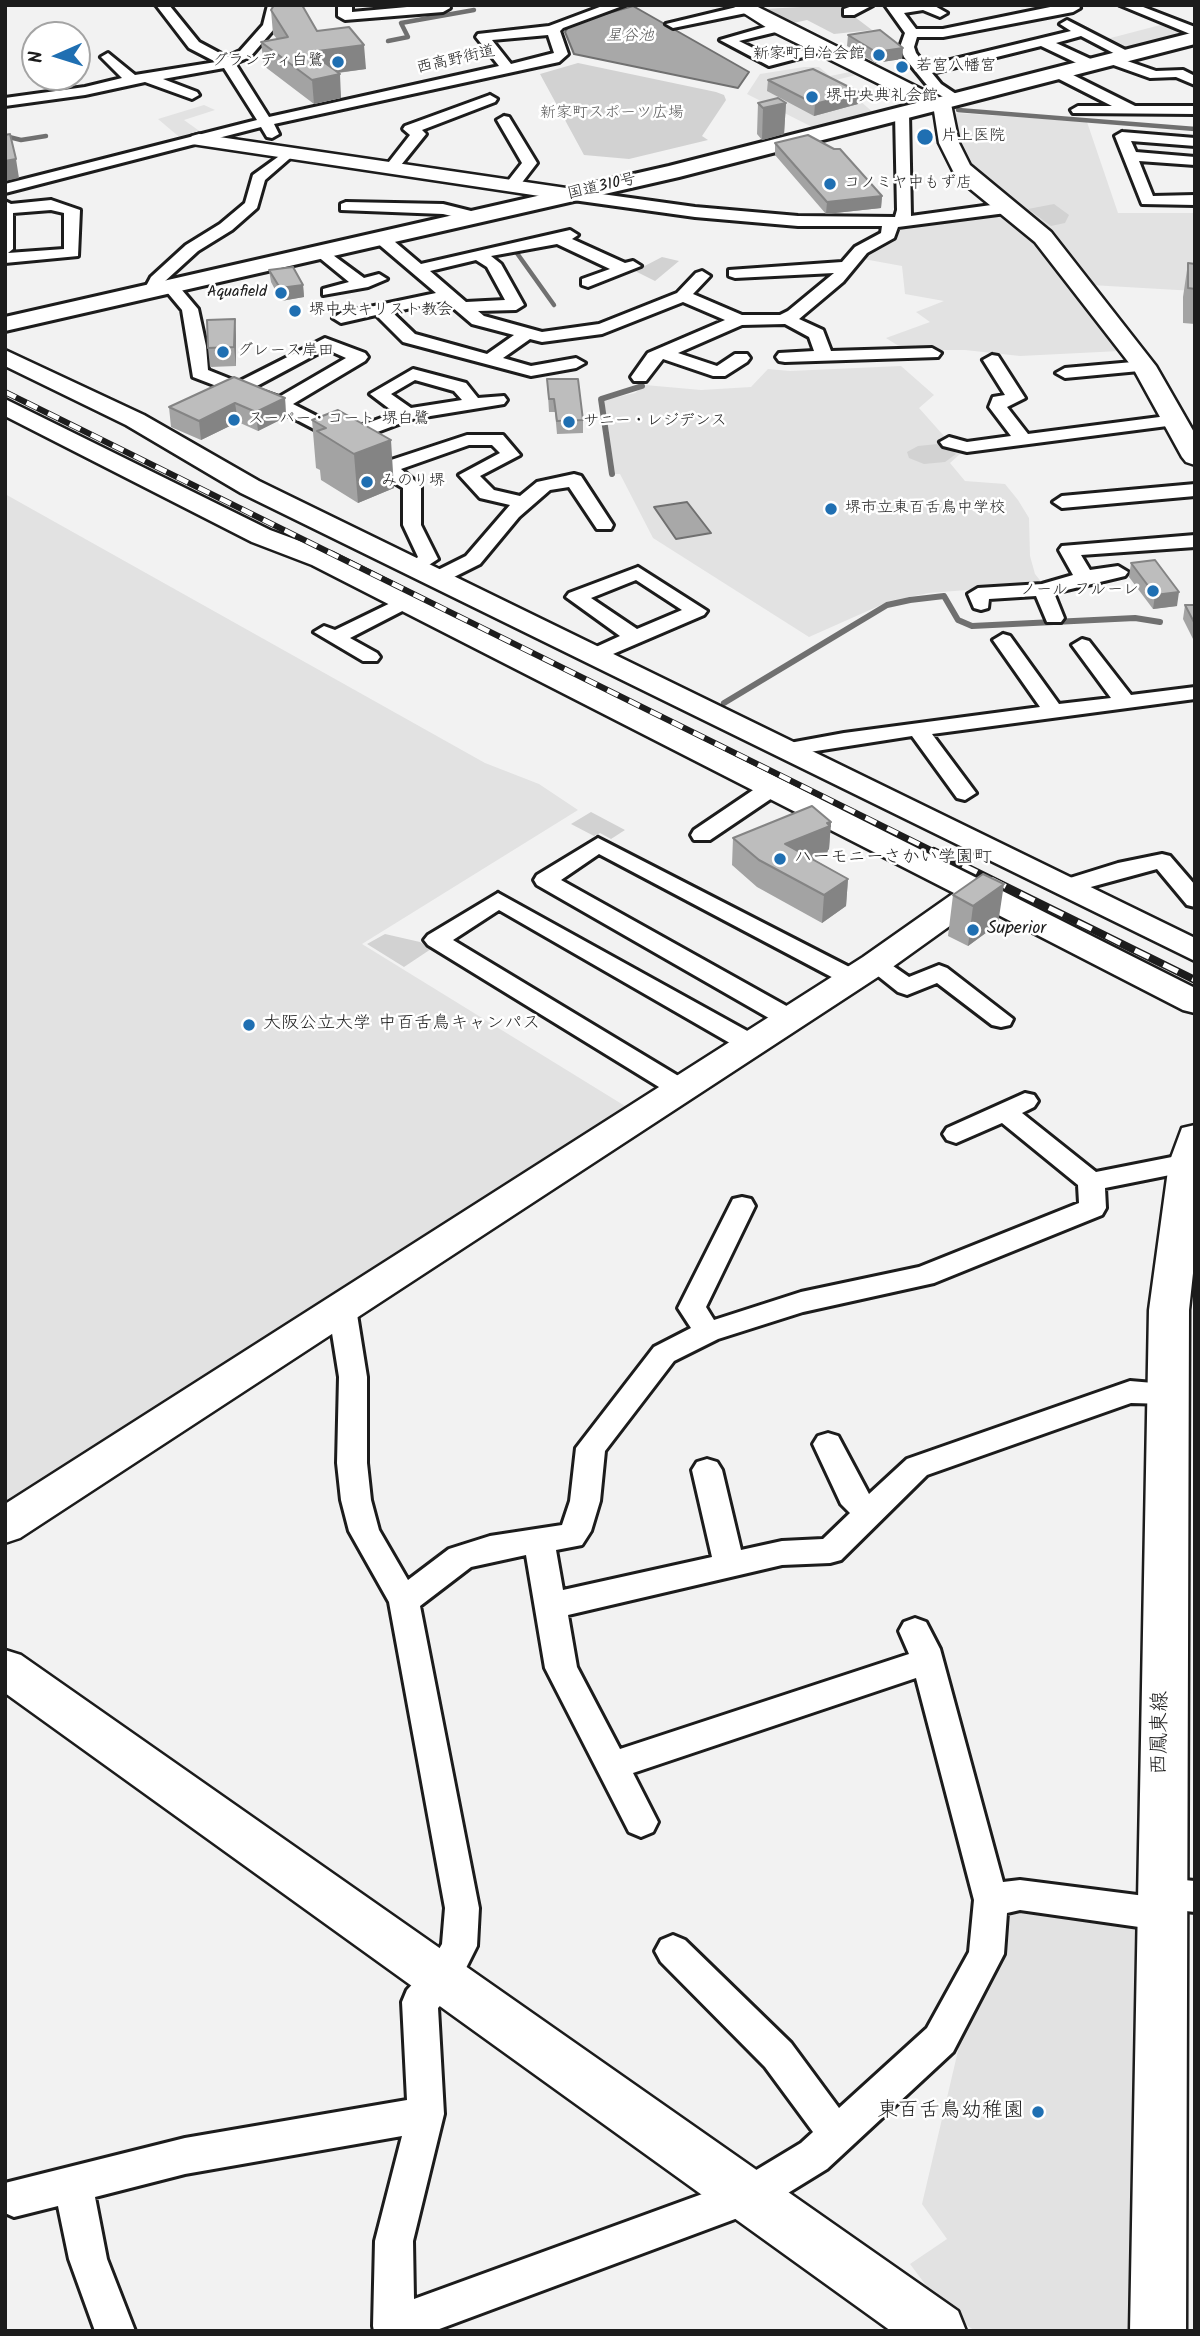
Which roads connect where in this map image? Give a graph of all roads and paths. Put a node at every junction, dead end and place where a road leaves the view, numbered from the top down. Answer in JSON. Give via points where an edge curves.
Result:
{"nodes":[{"id":1,"x":162,"y":5,"type":"edge"},
{"id":2,"x":275,"y":5,"type":"edge"},
{"id":3,"x":345,"y":5,"type":"edge"},
{"id":4,"x":442,"y":5,"type":"edge"},
{"id":5,"x":619,"y":5,"type":"edge"},
{"id":6,"x":867,"y":5,"type":"edge"},
{"id":7,"x":1000,"y":5,"type":"edge"},
{"id":8,"x":1066,"y":5,"type":"edge"},
{"id":9,"x":1126,"y":5,"type":"edge"},
{"id":10,"x":743,"y":7,"type":"edge"},
{"id":11,"x":894,"y":8,"type":"edge"},
{"id":12,"x":680,"y":10,"type":"dead end"},
{"id":13,"x":568,"y":12,"type":"edge"},
{"id":14,"x":849,"y":12,"type":"dead end"},
{"id":15,"x":940,"y":13,"type":"dead end"},
{"id":16,"x":1042,"y":16,"type":"junction"},
{"id":17,"x":1024,"y":18,"type":"junction"},
{"id":18,"x":698,"y":19,"type":"junction"},
{"id":19,"x":673,"y":24,"type":"dead end"},
{"id":20,"x":779,"y":27,"type":"junction"},
{"id":21,"x":553,"y":30,"type":"junction"},
{"id":22,"x":1083,"y":32,"type":"junction"},
{"id":23,"x":1195,"y":32,"type":"edge"},
{"id":24,"x":912,"y":33,"type":"junction"},
{"id":25,"x":1195,"y":38,"type":"edge"},
{"id":26,"x":979,"y":40,"type":"dead end"},
{"id":27,"x":1043,"y":42,"type":"junction"},
{"id":28,"x":1015,"y":49,"type":"junction"},
{"id":29,"x":823,"y":50,"type":"junction"},
{"id":30,"x":108,"y":57,"type":"dead end"},
{"id":31,"x":1119,"y":57,"type":"junction"},
{"id":32,"x":227,"y":62,"type":"junction"},
{"id":33,"x":1090,"y":64,"type":"junction"},
{"id":34,"x":507,"y":68,"type":"junction"},
{"id":35,"x":925,"y":72,"type":"junction"},
{"id":36,"x":1058,"y":73,"type":"junction"},
{"id":37,"x":881,"y":77,"type":"junction"},
{"id":38,"x":149,"y":79,"type":"junction"},
{"id":39,"x":132,"y":80,"type":"junction"},
{"id":40,"x":1195,"y":81,"type":"edge"},
{"id":41,"x":192,"y":95,"type":"dead end"},
{"id":42,"x":490,"y":99,"type":"dead end"},
{"id":43,"x":5,"y":102,"type":"edge"},
{"id":44,"x":946,"y":102,"type":"junction"},
{"id":45,"x":1078,"y":110,"type":"dead end"},
{"id":46,"x":1133,"y":110,"type":"junction"},
{"id":47,"x":1195,"y":110,"type":"edge"},
{"id":48,"x":902,"y":113,"type":"junction"},
{"id":49,"x":504,"y":120,"type":"dead end"},
{"id":50,"x":263,"y":122,"type":"junction"},
{"id":51,"x":199,"y":140,"type":"junction"},
{"id":52,"x":1195,"y":142,"type":"edge"},
{"id":53,"x":168,"y":148,"type":"junction"},
{"id":54,"x":283,"y":152,"type":"junction"},
{"id":55,"x":1130,"y":156,"type":"junction"},
{"id":56,"x":184,"y":159,"type":"dead end"},
{"id":57,"x":1195,"y":161,"type":"edge"},
{"id":58,"x":392,"y":167,"type":"junction"},
{"id":59,"x":512,"y":186,"type":"junction"},
{"id":60,"x":5,"y":189,"type":"edge"},
{"id":61,"x":573,"y":195,"type":"junction"},
{"id":62,"x":1195,"y":200,"type":"edge"},
{"id":63,"x":345,"y":206,"type":"dead end"},
{"id":64,"x":6,"y":208,"type":"edge"},
{"id":65,"x":1006,"y":208,"type":"junction"},
{"id":66,"x":478,"y":217,"type":"junction"},
{"id":67,"x":896,"y":222,"type":"junction"},
{"id":68,"x":382,"y":239,"type":"junction"},
{"id":69,"x":5,"y":249,"type":"edge"},
{"id":70,"x":322,"y":252,"type":"junction"},
{"id":71,"x":478,"y":254,"type":"junction"},
{"id":72,"x":5,"y":258,"type":"edge"},
{"id":73,"x":848,"y":267,"type":"junction"},
{"id":74,"x":419,"y":269,"type":"junction"},
{"id":75,"x":735,"y":273,"type":"dead end"},
{"id":76,"x":702,"y":276,"type":"dead end"},
{"id":77,"x":379,"y":279,"type":"dead end"},
{"id":78,"x":588,"y":282,"type":"dead end"},
{"id":79,"x":362,"y":284,"type":"junction"},
{"id":80,"x":161,"y":288,"type":"junction"},
{"id":81,"x":329,"y":292,"type":"dead end"},
{"id":82,"x":683,"y":296,"type":"junction"},
{"id":83,"x":456,"y":301,"type":"junction"},
{"id":84,"x":380,"y":310,"type":"junction"},
{"id":85,"x":341,"y":318,"type":"dead end"},
{"id":86,"x":787,"y":319,"type":"junction"},
{"id":87,"x":740,"y":320,"type":"junction"},
{"id":88,"x":5,"y":324,"type":"edge"},
{"id":89,"x":527,"y":333,"type":"junction"},
{"id":90,"x":662,"y":353,"type":"junction"},
{"id":91,"x":932,"y":353,"type":"dead end"},
{"id":92,"x":824,"y":356,"type":"junction"},
{"id":93,"x":785,"y":357,"type":"dead end"},
{"id":94,"x":5,"y":358,"type":"edge"},
{"id":95,"x":741,"y":358,"type":"dead end"},
{"id":96,"x":490,"y":360,"type":"junction"},
{"id":97,"x":992,"y":360,"type":"dead end"},
{"id":98,"x":576,"y":363,"type":"dead end"},
{"id":99,"x":1144,"y":366,"type":"junction"},
{"id":100,"x":5,"y":373,"type":"edge"},
{"id":101,"x":1065,"y":373,"type":"dead end"},
{"id":102,"x":640,"y":377,"type":"dead end"},
{"id":103,"x":239,"y":388,"type":"junction"},
{"id":104,"x":498,"y":400,"type":"dead end"},
{"id":105,"x":279,"y":404,"type":"junction"},
{"id":106,"x":474,"y":404,"type":"junction"},
{"id":107,"x":5,"y":406,"type":"edge"},
{"id":108,"x":408,"y":414,"type":"junction"},
{"id":109,"x":1175,"y":420,"type":"junction"},
{"id":110,"x":345,"y":438,"type":"junction"},
{"id":111,"x":1023,"y":440,"type":"junction"},
{"id":112,"x":949,"y":442,"type":"dead end"},
{"id":113,"x":1195,"y":457,"type":"edge"},
{"id":114,"x":387,"y":468,"type":"junction"},
{"id":115,"x":1195,"y":491,"type":"edge"},
{"id":116,"x":1062,"y":502,"type":"dead end"},
{"id":117,"x":524,"y":503,"type":"junction"},
{"id":118,"x":604,"y":525,"type":"dead end"},
{"id":119,"x":1195,"y":541,"type":"edge"},
{"id":120,"x":322,"y":559,"type":"junction"},
{"id":121,"x":1118,"y":572,"type":"dead end"},
{"id":122,"x":426,"y":573,"type":"junction"},
{"id":123,"x":1084,"y":578,"type":"junction"},
{"id":124,"x":1043,"y":590,"type":"junction"},
{"id":125,"x":405,"y":602,"type":"junction"},
{"id":126,"x":981,"y":604,"type":"dead end"},
{"id":127,"x":1054,"y":618,"type":"dead end"},
{"id":128,"x":635,"y":637,"type":"junction"},
{"id":129,"x":1003,"y":640,"type":"dead end"},
{"id":130,"x":1082,"y":645,"type":"dead end"},
{"id":131,"x":593,"y":656,"type":"junction"},
{"id":132,"x":370,"y":657,"type":"dead end"},
{"id":133,"x":1195,"y":694,"type":"edge"},
{"id":134,"x":1126,"y":703,"type":"junction"},
{"id":135,"x":1054,"y":712,"type":"junction"},
{"id":136,"x":918,"y":730,"type":"junction"},
{"id":137,"x":784,"y":750,"type":"junction"},
{"id":138,"x":773,"y":787,"type":"junction"},
{"id":139,"x":965,"y":793,"type":"dead end"},
{"id":140,"x":702,"y":835,"type":"dead end"},
{"id":141,"x":1065,"y":887,"type":"junction"},
{"id":142,"x":978,"y":891,"type":"junction"},
{"id":143,"x":1195,"y":900,"type":"edge"},
{"id":144,"x":1195,"y":951,"type":"edge"},
{"id":145,"x":864,"y":971,"type":"junction"},
{"id":146,"x":1195,"y":1002,"type":"edge"},
{"id":147,"x":790,"y":1019,"type":"junction"},
{"id":148,"x":1001,"y":1019,"type":"dead end"},
{"id":149,"x":751,"y":1044,"type":"junction"},
{"id":150,"x":681,"y":1089,"type":"junction"},
{"id":151,"x":956,"y":1133,"type":"dead end"},
{"id":152,"x":1191,"y":1150,"type":"edge"},
{"id":153,"x":1091,"y":1182,"type":"junction"},
{"id":154,"x":742,"y":1206,"type":"dead end"},
{"id":155,"x":342,"y":1308,"type":"junction"},
{"id":156,"x":708,"y":1332,"type":"junction"},
{"id":157,"x":1167,"y":1393,"type":"junction"},
{"id":158,"x":828,"y":1444,"type":"dead end"},
{"id":159,"x":1181,"y":1446,"type":"edge"},
{"id":160,"x":707,"y":1470,"type":"dead end"},
{"id":161,"x":1180,"y":1502,"type":"edge"},
{"id":162,"x":868,"y":1512,"type":"junction"},
{"id":163,"x":5,"y":1526,"type":"edge"},
{"id":164,"x":538,"y":1539,"type":"junction"},
{"id":165,"x":729,"y":1565,"type":"junction"},
{"id":166,"x":404,"y":1601,"type":"junction"},
{"id":167,"x":550,"y":1606,"type":"junction"},
{"id":168,"x":5,"y":1668,"type":"edge"},
{"id":169,"x":611,"y":1766,"type":"junction"},
{"id":170,"x":641,"y":1822,"type":"dead end"},
{"id":171,"x":991,"y":1900,"type":"junction"},
{"id":172,"x":1172,"y":1901,"type":"edge"},
{"id":173,"x":673,"y":1951,"type":"dead end"},
{"id":174,"x":442,"y":1978,"type":"junction"},
{"id":175,"x":426,"y":2113,"type":"junction"},
{"id":176,"x":837,"y":2135,"type":"junction"},
{"id":177,"x":73,"y":2183,"type":"junction"},
{"id":178,"x":749,"y":2196,"type":"junction"},
{"id":179,"x":14,"y":2198,"type":"dead end"},
{"id":180,"x":393,"y":2328,"type":"edge"},
{"id":181,"x":115,"y":2331,"type":"edge"},
{"id":182,"x":938,"y":2331,"type":"edge"},
{"id":183,"x":1158,"y":2331,"type":"edge"}],
"edges":[{"from":1,"to":32,"type":"street","via":[[194,45]]},
{"from":2,"to":32,"type":"street","via":[[269,26],[245,54]]},
{"from":3,"to":4,"type":"street","via":[[345,16]]},
{"from":5,"to":13,"type":"street"},
{"from":6,"to":14,"type":"street"},
{"from":7,"to":17,"type":"street"},
{"from":8,"to":16,"type":"street","via":[[1073,8]]},
{"from":9,"to":23,"type":"street"},
{"from":10,"to":18,"type":"street"},
{"from":10,"to":20,"type":"street"},
{"from":11,"to":15,"type":"street","via":[[924,6]]},
{"from":11,"to":24,"type":"street"},
{"from":12,"to":18,"type":"street"},
{"from":13,"to":21,"type":"street"},
{"from":16,"to":17,"type":"street"},
{"from":16,"to":22,"type":"street"},
{"from":17,"to":24,"type":"street","via":[[943,33]]},
{"from":18,"to":19,"type":"street"},
{"from":20,"to":29,"type":"street"},
{"from":20,"to":29,"type":"street","via":[[727,40],[769,62]]},
{"from":21,"to":34,"type":"street","name":"西高野街道","via":[[559,56]]},
{"from":21,"to":34,"type":"street","via":[[483,37]]},
{"from":22,"to":27,"type":"street"},
{"from":22,"to":31,"type":"street"},
{"from":24,"to":35,"type":"street","via":[[909,54]]},
{"from":25,"to":31,"type":"highway","name":"国道310号"},
{"from":26,"to":28,"type":"street"},
{"from":27,"to":28,"type":"street"},
{"from":27,"to":33,"type":"street"},
{"from":28,"to":35,"type":"street"},
{"from":29,"to":37,"type":"street"},
{"from":30,"to":39,"type":"street"},
{"from":31,"to":33,"type":"highway","name":"国道310号"},
{"from":31,"to":40,"type":"street","via":[[1155,75],[1178,73]]},
{"from":32,"to":38,"type":"street"},
{"from":32,"to":50,"type":"street"},
{"from":33,"to":36,"type":"highway","name":"国道310号"},
{"from":34,"to":50,"type":"street","name":"西高野街道"},
{"from":35,"to":37,"type":"street"},
{"from":35,"to":44,"type":"street"},
{"from":36,"to":44,"type":"highway","name":"国道310号"},
{"from":36,"to":46,"type":"street"},
{"from":37,"to":44,"type":"street"},
{"from":38,"to":39,"type":"street"},
{"from":38,"to":41,"type":"street"},
{"from":39,"to":43,"type":"street"},
{"from":42,"to":58,"type":"street","via":[[410,129],[419,134]]},
{"from":44,"to":48,"type":"highway","name":"国道310号"},
{"from":44,"to":65,"type":"street","via":[[949,143],[960,167]]},
{"from":45,"to":46,"type":"street"},
{"from":46,"to":47,"type":"street"},
{"from":48,"to":61,"type":"highway","name":"国道310号"},
{"from":48,"to":67,"type":"street","via":[[905,210]]},
{"from":49,"to":59,"type":"street","via":[[530,163]]},
{"from":50,"to":51,"type":"street","name":"西高野街道"},
{"from":50,"to":54,"type":"street"},
{"from":51,"to":53,"type":"street","name":"西高野街道"},
{"from":51,"to":54,"type":"street"},
{"from":52,"to":55,"type":"street","via":[[1122,136]]},
{"from":53,"to":56,"type":"street"},
{"from":53,"to":60,"type":"street","name":"西高野街道"},
{"from":54,"to":58,"type":"street"},
{"from":54,"to":80,"type":"street","via":[[258,178],[252,205],[192,248],[157,280]]},
{"from":55,"to":57,"type":"street"},
{"from":55,"to":62,"type":"street","via":[[1147,201]]},
{"from":58,"to":59,"type":"street"},
{"from":59,"to":61,"type":"street"},
{"from":61,"to":66,"type":"highway","name":"国道310号"},
{"from":61,"to":67,"type":"street","via":[[798,221]]},
{"from":63,"to":66,"type":"street","via":[[443,209]]},
{"from":64,"to":69,"type":"street"},
{"from":64,"to":72,"type":"street","via":[[51,205],[72,209],[72,253]]},
{"from":65,"to":67,"type":"street"},
{"from":65,"to":99,"type":"street","via":[[1043,237]]},
{"from":66,"to":68,"type":"highway","name":"国道310号"},
{"from":67,"to":73,"type":"street","via":[[888,235],[861,250]]},
{"from":68,"to":70,"type":"highway","name":"国道310号"},
{"from":68,"to":74,"type":"street"},
{"from":70,"to":79,"type":"street"},
{"from":70,"to":80,"type":"highway","name":"国道310号"},
{"from":71,"to":74,"type":"street"},
{"from":71,"to":78,"type":"street","via":[[564,237],[630,267]]},
{"from":71,"to":83,"type":"street","via":[[493,264],[516,305]]},
{"from":73,"to":75,"type":"street"},
{"from":73,"to":86,"type":"street","via":[[809,305]]},
{"from":74,"to":83,"type":"street"},
{"from":76,"to":82,"type":"street"},
{"from":77,"to":79,"type":"street"},
{"from":79,"to":81,"type":"street"},
{"from":80,"to":88,"type":"highway","name":"国道310号"},
{"from":80,"to":103,"type":"street","via":[[190,309],[199,373]]},
{"from":82,"to":87,"type":"street"},
{"from":82,"to":89,"type":"street","via":[[602,329],[542,337]]},
{"from":83,"to":84,"type":"street"},
{"from":83,"to":89,"type":"street","via":[[478,320]]},
{"from":84,"to":85,"type":"street"},
{"from":84,"to":96,"type":"street","via":[[409,338]]},
{"from":86,"to":87,"type":"street"},
{"from":86,"to":92,"type":"street","via":[[817,334]]},
{"from":87,"to":90,"type":"street"},
{"from":89,"to":96,"type":"street"},
{"from":90,"to":95,"type":"street","via":[[719,372]]},
{"from":90,"to":102,"type":"street"},
{"from":91,"to":92,"type":"street"},
{"from":92,"to":93,"type":"street"},
{"from":94,"to":122,"type":"street","via":[[135,420],[250,488]]},
{"from":96,"to":98,"type":"street","via":[[531,371]]},
{"from":97,"to":111,"type":"street","via":[[1016,398],[999,401],[998,407]]},
{"from":99,"to":101,"type":"street"},
{"from":99,"to":109,"type":"street"},
{"from":100,"to":120,"type":"street","via":[[113,426]]},
{"from":103,"to":105,"type":"street"},
{"from":103,"to":105,"type":"street","via":[[325,343],[359,358]]},
{"from":104,"to":106,"type":"street"},
{"from":105,"to":110,"type":"street"},
{"from":106,"to":108,"type":"street"},
{"from":106,"to":108,"type":"street","via":[[460,387],[413,374],[379,394]]},
{"from":107,"to":120,"type":"street","via":[[261,536]]},
{"from":108,"to":110,"type":"street"},
{"from":109,"to":111,"type":"street"},
{"from":109,"to":113,"type":"street"},
{"from":110,"to":114,"type":"street","via":[[356,453]]},
{"from":111,"to":112,"type":"street","via":[[967,447]]},
{"from":114,"to":117,"type":"street","via":[[467,440],[497,439],[511,455],[468,475],[487,494]]},
{"from":114,"to":122,"type":"street","via":[[412,486],[412,525],[428,559]]},
{"from":115,"to":116,"type":"street"},
{"from":117,"to":118,"type":"street","via":[[544,486],[574,480]]},
{"from":117,"to":122,"type":"street","via":[[473,560]]},
{"from":119,"to":123,"type":"street","via":[[1069,550]]},
{"from":120,"to":125,"type":"street"},
{"from":121,"to":123,"type":"street"},
{"from":122,"to":131,"type":"street"},
{"from":123,"to":124,"type":"street"},
{"from":124,"to":126,"type":"street","via":[[978,594]]},
{"from":124,"to":127,"type":"street"},
{"from":125,"to":132,"type":"street","via":[[329,635]]},
{"from":125,"to":138,"type":"street"},
{"from":128,"to":128,"type":"street","via":[[696,611],[638,573],[576,597]]},
{"from":128,"to":131,"type":"street"},
{"from":129,"to":135,"type":"street"},
{"from":130,"to":134,"type":"street"},
{"from":131,"to":137,"type":"street"},
{"from":133,"to":134,"type":"street"},
{"from":134,"to":135,"type":"street"},
{"from":135,"to":136,"type":"street"},
{"from":136,"to":137,"type":"street"},
{"from":136,"to":139,"type":"street"},
{"from":137,"to":141,"type":"street"},
{"from":138,"to":140,"type":"street"},
{"from":138,"to":142,"type":"street"},
{"from":141,"to":143,"type":"street","via":[[1162,861]]},
{"from":141,"to":144,"type":"street"},
{"from":142,"to":145,"type":"street"},
{"from":142,"to":146,"type":"street"},
{"from":145,"to":147,"type":"street"},
{"from":145,"to":147,"type":"street","via":[[598,845],[545,880]]},
{"from":145,"to":148,"type":"street","via":[[907,987],[939,973]]},
{"from":147,"to":149,"type":"street"},
{"from":149,"to":150,"type":"street"},
{"from":149,"to":150,"type":"street","via":[[498,900],[436,940]]},
{"from":150,"to":155,"type":"street"},
{"from":151,"to":153,"type":"street","via":[[1015,1107]]},
{"from":152,"to":153,"type":"street","via":[[1159,1166]]},
{"from":152,"to":157,"type":"street","name":"西鳳東線","via":[[1169,1310]]},
{"from":153,"to":156,"type":"street","via":[[1093,1208],[924,1276],[801,1302]]},
{"from":154,"to":156,"type":"street","via":[[692,1308]]},
{"from":155,"to":163,"type":"street"},
{"from":155,"to":166,"type":"street","via":[[353,1377],[356,1500],[364,1531]]},
{"from":156,"to":164,"type":"street","via":[[664,1354],[591,1448],[580,1523],[571,1536]]},
{"from":157,"to":159,"type":"street","name":"西鳳東線"},
{"from":157,"to":162,"type":"street","via":[[1130,1392],[917,1467]]},
{"from":158,"to":162,"type":"street","via":[[852,1496]]},
{"from":159,"to":161,"type":"street","name":"西鳳東線"},
{"from":160,"to":165,"type":"street"},
{"from":161,"to":172,"type":"street","name":"西鳳東線"},
{"from":162,"to":165,"type":"street","via":[[830,1550],[782,1553]]},
{"from":164,"to":166,"type":"street","via":[[460,1558]]},
{"from":164,"to":167,"type":"street"},
{"from":165,"to":167,"type":"street"},
{"from":166,"to":174,"type":"street","via":[[463,1908],[459,1946]]},
{"from":167,"to":169,"type":"street","via":[[561,1668]]},
{"from":168,"to":174,"type":"street"},
{"from":169,"to":170,"type":"street"},
{"from":169,"to":171,"type":"street","via":[[921,1646]]},
{"from":171,"to":172,"type":"street","via":[[1020,1895]]},
{"from":171,"to":176,"type":"street","via":[[986,1954],[940,2040]]},
{"from":172,"to":183,"type":"street","name":"西鳳東線"},
{"from":173,"to":176,"type":"street","via":[[778,2055]]},
{"from":174,"to":175,"type":"street","via":[[420,2002]]},
{"from":174,"to":178,"type":"street"},
{"from":175,"to":177,"type":"street","via":[[185,2156]]},
{"from":175,"to":180,"type":"street","via":[[394,2241]]},
{"from":176,"to":178,"type":"street","via":[[814,2156]]},
{"from":177,"to":179,"type":"street"},
{"from":177,"to":181,"type":"street","via":[[88,2259]]},
{"from":178,"to":180,"type":"street"},
{"from":178,"to":182,"type":"street"}]}
